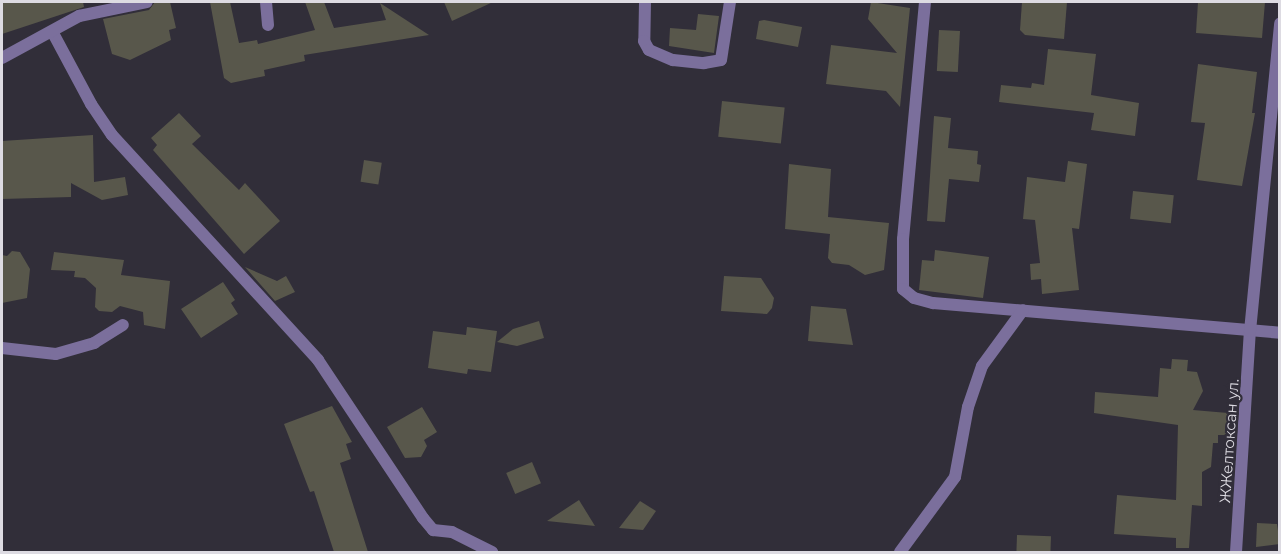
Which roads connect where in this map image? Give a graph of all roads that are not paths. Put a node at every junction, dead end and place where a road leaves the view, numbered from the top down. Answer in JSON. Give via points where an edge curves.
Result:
{"nodes":[{"id":1,"x":147,"y":2,"type":"edge"},
{"id":2,"x":266,"y":2,"type":"edge"},
{"id":3,"x":645,"y":2,"type":"edge"},
{"id":4,"x":730,"y":2,"type":"edge"},
{"id":5,"x":925,"y":2,"type":"edge"},
{"id":6,"x":1280,"y":23,"type":"edge"},
{"id":7,"x":268,"y":25,"type":"dead end"},
{"id":8,"x":53,"y":33,"type":"junction"},
{"id":9,"x":2,"y":58,"type":"edge"},
{"id":10,"x":1023,"y":310,"type":"junction"},
{"id":11,"x":123,"y":325,"type":"dead end"},
{"id":12,"x":1250,"y":331,"type":"junction"},
{"id":13,"x":1280,"y":333,"type":"edge"},
{"id":14,"x":2,"y":348,"type":"edge"},
{"id":15,"x":492,"y":552,"type":"edge"},
{"id":16,"x":900,"y":552,"type":"edge"},
{"id":17,"x":1236,"y":552,"type":"edge"}],
"edges":[{"from":1,"to":8,"type":"street","via":[[88,13]]},
{"from":2,"to":7,"type":"street"},
{"from":3,"to":4,"type":"street","via":[[644,40],[649,50],[673,60],[704,63],[721,60]]},
{"from":5,"to":10,"type":"street","via":[[903,239],[903,289],[914,298],[933,303]]},
{"from":6,"to":12,"type":"street","name":"ЖЖелтоксан ул."},
{"from":8,"to":9,"type":"street"},
{"from":8,"to":15,"type":"street","via":[[112,135],[318,360],[433,530],[452,532]]},
{"from":10,"to":12,"type":"street"},
{"from":10,"to":16,"type":"street","via":[[982,366],[968,407],[955,477]]},
{"from":11,"to":14,"type":"street","via":[[94,343],[56,354]]},
{"from":12,"to":13,"type":"street"},
{"from":12,"to":17,"type":"street","name":"ЖЖелтоксан ул."}]}
